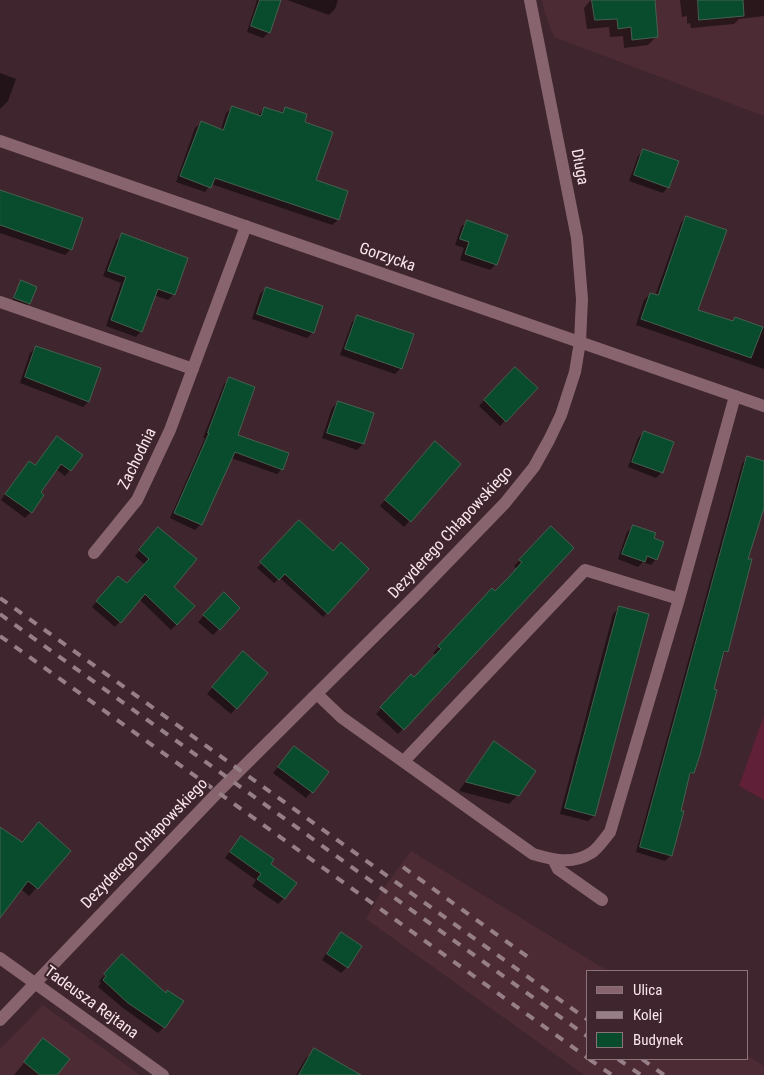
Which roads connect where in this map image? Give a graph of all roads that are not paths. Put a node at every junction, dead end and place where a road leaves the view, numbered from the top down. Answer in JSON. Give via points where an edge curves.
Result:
{"nodes":[{"id":1,"x":530,"y":0,"type":"edge"},
{"id":2,"x":0,"y":141,"type":"edge"},
{"id":3,"x":246,"y":226,"type":"junction"},
{"id":4,"x":0,"y":302,"type":"edge"},
{"id":5,"x":580,"y":342,"type":"junction"},
{"id":6,"x":193,"y":369,"type":"junction"},
{"id":7,"x":736,"y":396,"type":"junction"},
{"id":8,"x":764,"y":406,"type":"edge"},
{"id":9,"x":94,"y":552,"type":"dead end"},
{"id":10,"x":679,"y":599,"type":"junction"},
{"id":11,"x":318,"y":694,"type":"junction"},
{"id":12,"x":404,"y":761,"type":"junction"},
{"id":13,"x":554,"y":861,"type":"junction"},
{"id":14,"x":602,"y":900,"type":"dead end"},
{"id":15,"x":0,"y":958,"type":"edge"},
{"id":16,"x":34,"y":983,"type":"junction"},
{"id":17,"x":0,"y":1020,"type":"edge"},
{"id":18,"x":163,"y":1075,"type":"edge"}],
"edges":[{"from":1,"to":5,"type":"street","name":"Długa","via":[[577,238],[582,299]]},
{"from":2,"to":3,"type":"street","name":"Gorzycka"},
{"from":3,"to":5,"type":"street","name":"Gorzycka"},
{"from":3,"to":6,"type":"street","name":"Zachodnia"},
{"from":4,"to":6,"type":"street"},
{"from":5,"to":7,"type":"street","name":"Gorzycka"},
{"from":5,"to":11,"type":"street","name":"Dezyderego Chłapowskiego","via":[[575,372],[561,416],[534,467],[504,504]]},
{"from":6,"to":9,"type":"street","name":"Zachodnia","via":[[170,430],[137,500]]},
{"from":7,"to":8,"type":"street","name":"Gorzycka"},
{"from":7,"to":10,"type":"street"},
{"from":10,"to":12,"type":"street","via":[[585,570]]},
{"from":10,"to":13,"type":"street","via":[[610,832],[592,853],[573,860]]},
{"from":11,"to":12,"type":"street","via":[[341,717]]},
{"from":11,"to":16,"type":"street","name":"Dezyderego Chłapowskiego","via":[[218,792]]},
{"from":12,"to":13,"type":"street","via":[[533,854]]},
{"from":13,"to":14,"type":"street","via":[[558,869]]},
{"from":15,"to":16,"type":"street","name":"Tadeusza Rejtana"},
{"from":16,"to":17,"type":"street","name":"Dezyderego Chłapowskiego"},
{"from":16,"to":18,"type":"street","name":"Tadeusza Rejtana"}]}
